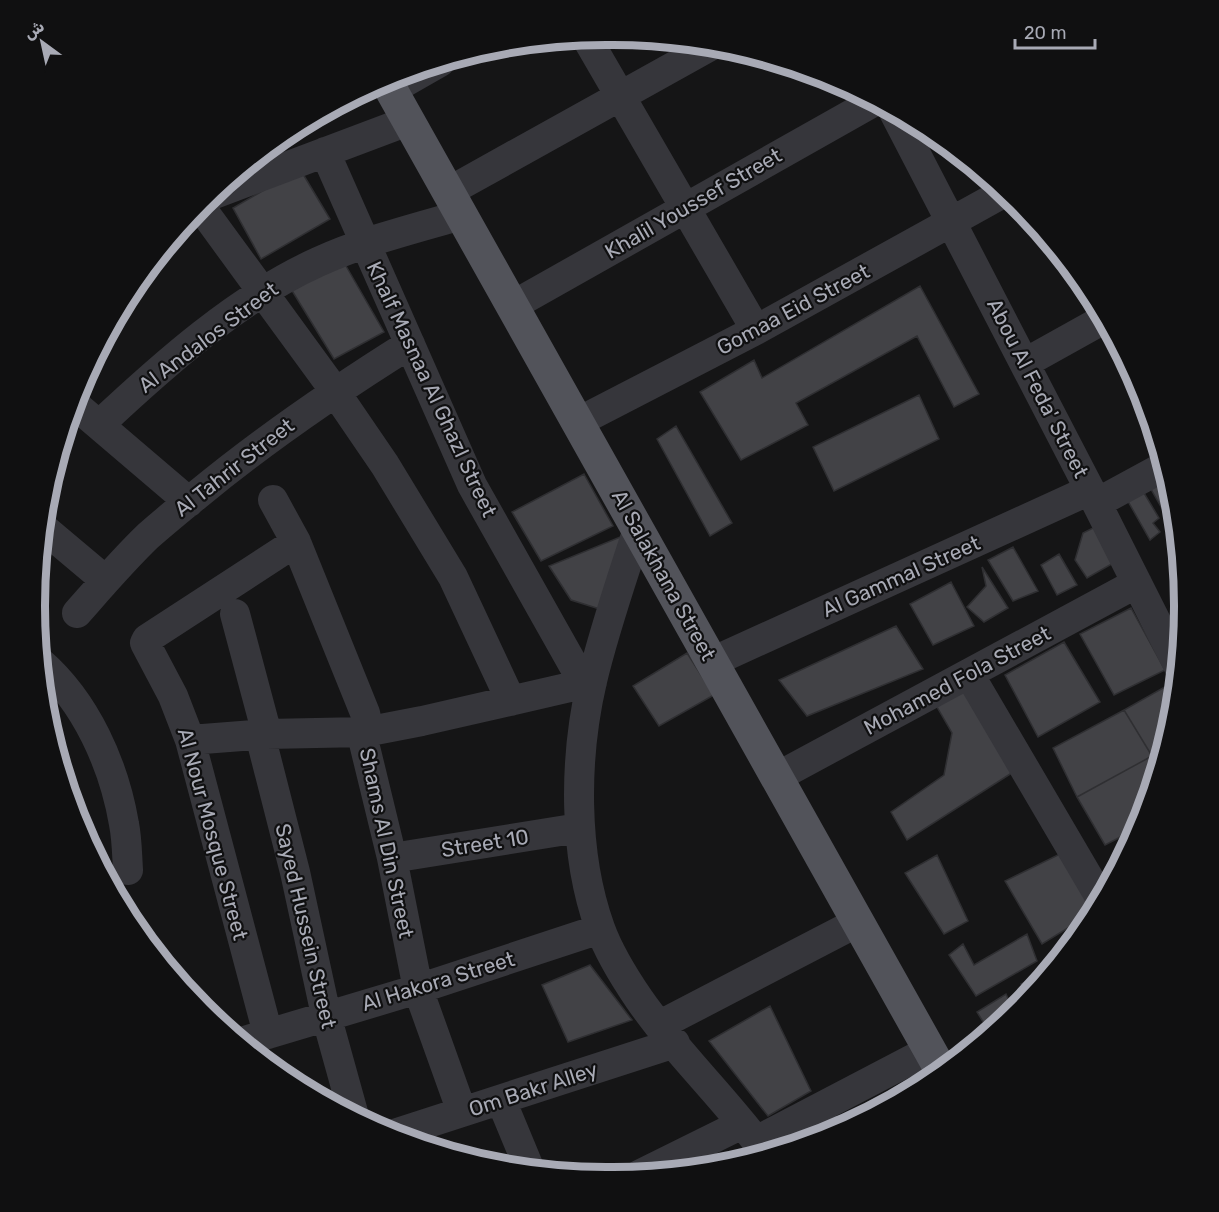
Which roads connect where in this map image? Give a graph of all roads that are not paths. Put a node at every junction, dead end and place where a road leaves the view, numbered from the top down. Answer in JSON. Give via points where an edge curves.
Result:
{"nodes":[{"id":1,"x":591,"y":45,"type":"edge"},
{"id":2,"x":699,"y":52,"type":"edge"},
{"id":3,"x":390,"y":88,"type":"edge"},
{"id":4,"x":621,"y":96,"type":"junction"},
{"id":5,"x":866,"y":106,"type":"edge"},
{"id":6,"x":408,"y":121,"type":"junction"},
{"id":7,"x":900,"y":124,"type":"edge"},
{"id":8,"x":325,"y":152,"type":"junction"},
{"id":9,"x":261,"y":165,"type":"edge"},
{"id":10,"x":997,"y":197,"type":"edge"},
{"id":11,"x":455,"y":203,"type":"junction"},
{"id":12,"x":685,"y":208,"type":"junction"},
{"id":13,"x":205,"y":213,"type":"edge"},
{"id":14,"x":952,"y":222,"type":"junction"},
{"id":15,"x":366,"y":243,"type":"junction"},
{"id":16,"x":261,"y":293,"type":"junction"},
{"id":17,"x":512,"y":306,"type":"junction"},
{"id":18,"x":1097,"y":323,"type":"edge"},
{"id":19,"x":756,"y":330,"type":"junction"},
{"id":20,"x":410,"y":344,"type":"junction"},
{"id":21,"x":1025,"y":363,"type":"junction"},
{"id":22,"x":334,"y":391,"type":"junction"},
{"id":23,"x":81,"y":410,"type":"edge"},
{"id":24,"x":578,"y":423,"type":"junction"},
{"id":25,"x":99,"y":425,"type":"junction"},
{"id":26,"x":1157,"y":469,"type":"edge"},
{"id":27,"x":1093,"y":497,"type":"junction"},
{"id":28,"x":273,"y":500,"type":"dead end"},
{"id":29,"x":189,"y":502,"type":"junction"},
{"id":30,"x":638,"y":529,"type":"junction"},
{"id":31,"x":50,"y":534,"type":"edge"},
{"id":32,"x":296,"y":542,"type":"junction"},
{"id":33,"x":105,"y":580,"type":"junction"},
{"id":34,"x":1137,"y":583,"type":"junction"},
{"id":35,"x":77,"y":613,"type":"dead end"},
{"id":36,"x":235,"y":614,"type":"dead end"},
{"id":37,"x":1172,"y":653,"type":"edge"},
{"id":38,"x":712,"y":662,"type":"junction"},
{"id":39,"x":49,"y":673,"type":"edge"},
{"id":40,"x":969,"y":674,"type":"junction"},
{"id":41,"x":588,"y":683,"type":"junction"},
{"id":42,"x":511,"y":701,"type":"junction"},
{"id":43,"x":365,"y":732,"type":"junction"},
{"id":44,"x":264,"y":735,"type":"junction"},
{"id":45,"x":190,"y":740,"type":"junction"},
{"id":46,"x":777,"y":777,"type":"junction"},
{"id":47,"x":579,"y":828,"type":"junction"},
{"id":48,"x":392,"y":858,"type":"junction"},
{"id":49,"x":128,"y":870,"type":"dead end"},
{"id":50,"x":1096,"y":891,"type":"edge"},
{"id":51,"x":858,"y":922,"type":"junction"},
{"id":52,"x":600,"y":929,"type":"junction"},
{"id":53,"x":418,"y":989,"type":"junction"},
{"id":54,"x":326,"y":1015,"type":"junction"},
{"id":55,"x":668,"y":1034,"type":"junction"},
{"id":56,"x":254,"y":1038,"type":"edge"},
{"id":57,"x":936,"y":1061,"type":"edge"},
{"id":58,"x":501,"y":1100,"type":"junction"},
{"id":59,"x":351,"y":1105,"type":"edge"},
{"id":60,"x":462,"y":1112,"type":"junction"},
{"id":61,"x":823,"y":1122,"type":"edge"},
{"id":62,"x":407,"y":1130,"type":"edge"},
{"id":63,"x":755,"y":1140,"type":"edge"},
{"id":64,"x":526,"y":1161,"type":"edge"},
{"id":65,"x":680,"y":1163,"type":"edge"}],
"edges":[{"from":1,"to":4,"type":"street"},
{"from":2,"to":4,"type":"street","name":"Al Andalos Street"},
{"from":3,"to":6,"type":"main road","name":"Al Salakhana Street"},
{"from":4,"to":11,"type":"street","name":"Al Andalos Street"},
{"from":4,"to":12,"type":"street"},
{"from":5,"to":12,"type":"street","name":"Khalil Youssef Street"},
{"from":6,"to":8,"type":"street"},
{"from":6,"to":11,"type":"main road","name":"Al Salakhana Street"},
{"from":7,"to":14,"type":"street","name":"Abou Al Feda' Street"},
{"from":8,"to":9,"type":"street"},
{"from":8,"to":15,"type":"street","name":"Khalf Masnaa Al Ghazl Street"},
{"from":10,"to":14,"type":"street","name":"Gomaa Eid Street"},
{"from":11,"to":15,"type":"street","name":"Al Andalos Street"},
{"from":11,"to":17,"type":"main road","name":"Al Salakhana Street"},
{"from":12,"to":17,"type":"street","name":"Khalil Youssef Street"},
{"from":12,"to":19,"type":"street"},
{"from":13,"to":16,"type":"street"},
{"from":14,"to":19,"type":"street","name":"Gomaa Eid Street"},
{"from":14,"to":21,"type":"street","name":"Abou Al Feda' Street"},
{"from":15,"to":16,"type":"street","name":"Al Andalos Street","via":[[316,263]]},
{"from":15,"to":20,"type":"street","name":"Khalf Masnaa Al Ghazl Street"},
{"from":16,"to":22,"type":"street"},
{"from":16,"to":25,"type":"street","name":"Al Andalos Street","via":[[144,383]]},
{"from":17,"to":24,"type":"main road","name":"Al Salakhana Street"},
{"from":18,"to":21,"type":"street"},
{"from":19,"to":24,"type":"street","name":"Gomaa Eid Street"},
{"from":20,"to":22,"type":"street","name":"Al Tahrir Street"},
{"from":20,"to":41,"type":"street","name":"Khalf Masnaa Al Ghazl Street","via":[[472,485]]},
{"from":21,"to":27,"type":"street","name":"Abou Al Feda' Street"},
{"from":22,"to":29,"type":"street","name":"Al Tahrir Street"},
{"from":22,"to":42,"type":"street","via":[[385,465],[453,577]]},
{"from":23,"to":25,"type":"street"},
{"from":24,"to":30,"type":"main road","name":"Al Salakhana Street"},
{"from":25,"to":29,"type":"street"},
{"from":26,"to":27,"type":"street","name":"Al Gammal Street"},
{"from":27,"to":34,"type":"street","name":"Abou Al Feda' Street"},
{"from":27,"to":38,"type":"street","name":"Al Gammal Street"},
{"from":28,"to":32,"type":"street","name":"Shams Al Din Street"},
{"from":29,"to":33,"type":"street","name":"Al Tahrir Street"},
{"from":30,"to":38,"type":"main road","name":"Al Salakhana Street"},
{"from":30,"to":41,"type":"street"},
{"from":31,"to":33,"type":"street"},
{"from":32,"to":43,"type":"street","name":"Shams Al Din Street","via":[[365,712]]},
{"from":32,"to":45,"type":"street","name":"Al Nour Mosque Street","via":[[147,639],[145,644]]},
{"from":33,"to":35,"type":"street","name":"Al Tahrir Street"},
{"from":34,"to":37,"type":"street","name":"Abou Al Feda' Street"},
{"from":34,"to":40,"type":"street","name":"Mohamed Fola Street"},
{"from":36,"to":44,"type":"street","name":"Sayed Hussein Street"},
{"from":38,"to":46,"type":"main road","name":"Al Salakhana Street"},
{"from":39,"to":49,"type":"street","via":[[75,702],[98,740],[122,814]]},
{"from":40,"to":46,"type":"street","name":"Mohamed Fola Street"},
{"from":40,"to":50,"type":"street"},
{"from":41,"to":42,"type":"street"},
{"from":41,"to":47,"type":"street"},
{"from":42,"to":43,"type":"street"},
{"from":43,"to":44,"type":"street"},
{"from":43,"to":48,"type":"street","name":"Shams Al Din Street","via":[[364,743]]},
{"from":44,"to":45,"type":"street"},
{"from":44,"to":54,"type":"street","name":"Sayed Hussein Street"},
{"from":45,"to":56,"type":"street","name":"Al Nour Mosque Street"},
{"from":46,"to":51,"type":"main road","name":"Al Salakhana Street"},
{"from":47,"to":48,"type":"street","name":"Street 10"},
{"from":47,"to":52,"type":"street"},
{"from":48,"to":53,"type":"street","name":"Shams Al Din Street"},
{"from":51,"to":55,"type":"street","name":"Om Bakr Alley"},
{"from":51,"to":57,"type":"main road","name":"Al Salakhana Street"},
{"from":52,"to":53,"type":"street","name":"Al Hakora Street"},
{"from":52,"to":55,"type":"street","via":[[624,975]]},
{"from":53,"to":54,"type":"street","name":"Al Hakora Street"},
{"from":53,"to":60,"type":"street","name":"Shams Al Din Street"},
{"from":54,"to":56,"type":"street","name":"Al Hakora Street"},
{"from":54,"to":59,"type":"street","name":"Sayed Hussein Street"},
{"from":55,"to":58,"type":"street","name":"Om Bakr Alley"},
{"from":55,"to":63,"type":"street"},
{"from":57,"to":61,"type":"street"},
{"from":58,"to":60,"type":"street","name":"Om Bakr Alley"},
{"from":58,"to":64,"type":"street"},
{"from":60,"to":62,"type":"street","name":"Om Bakr Alley"},
{"from":61,"to":63,"type":"street"},
{"from":63,"to":65,"type":"street"}]}
